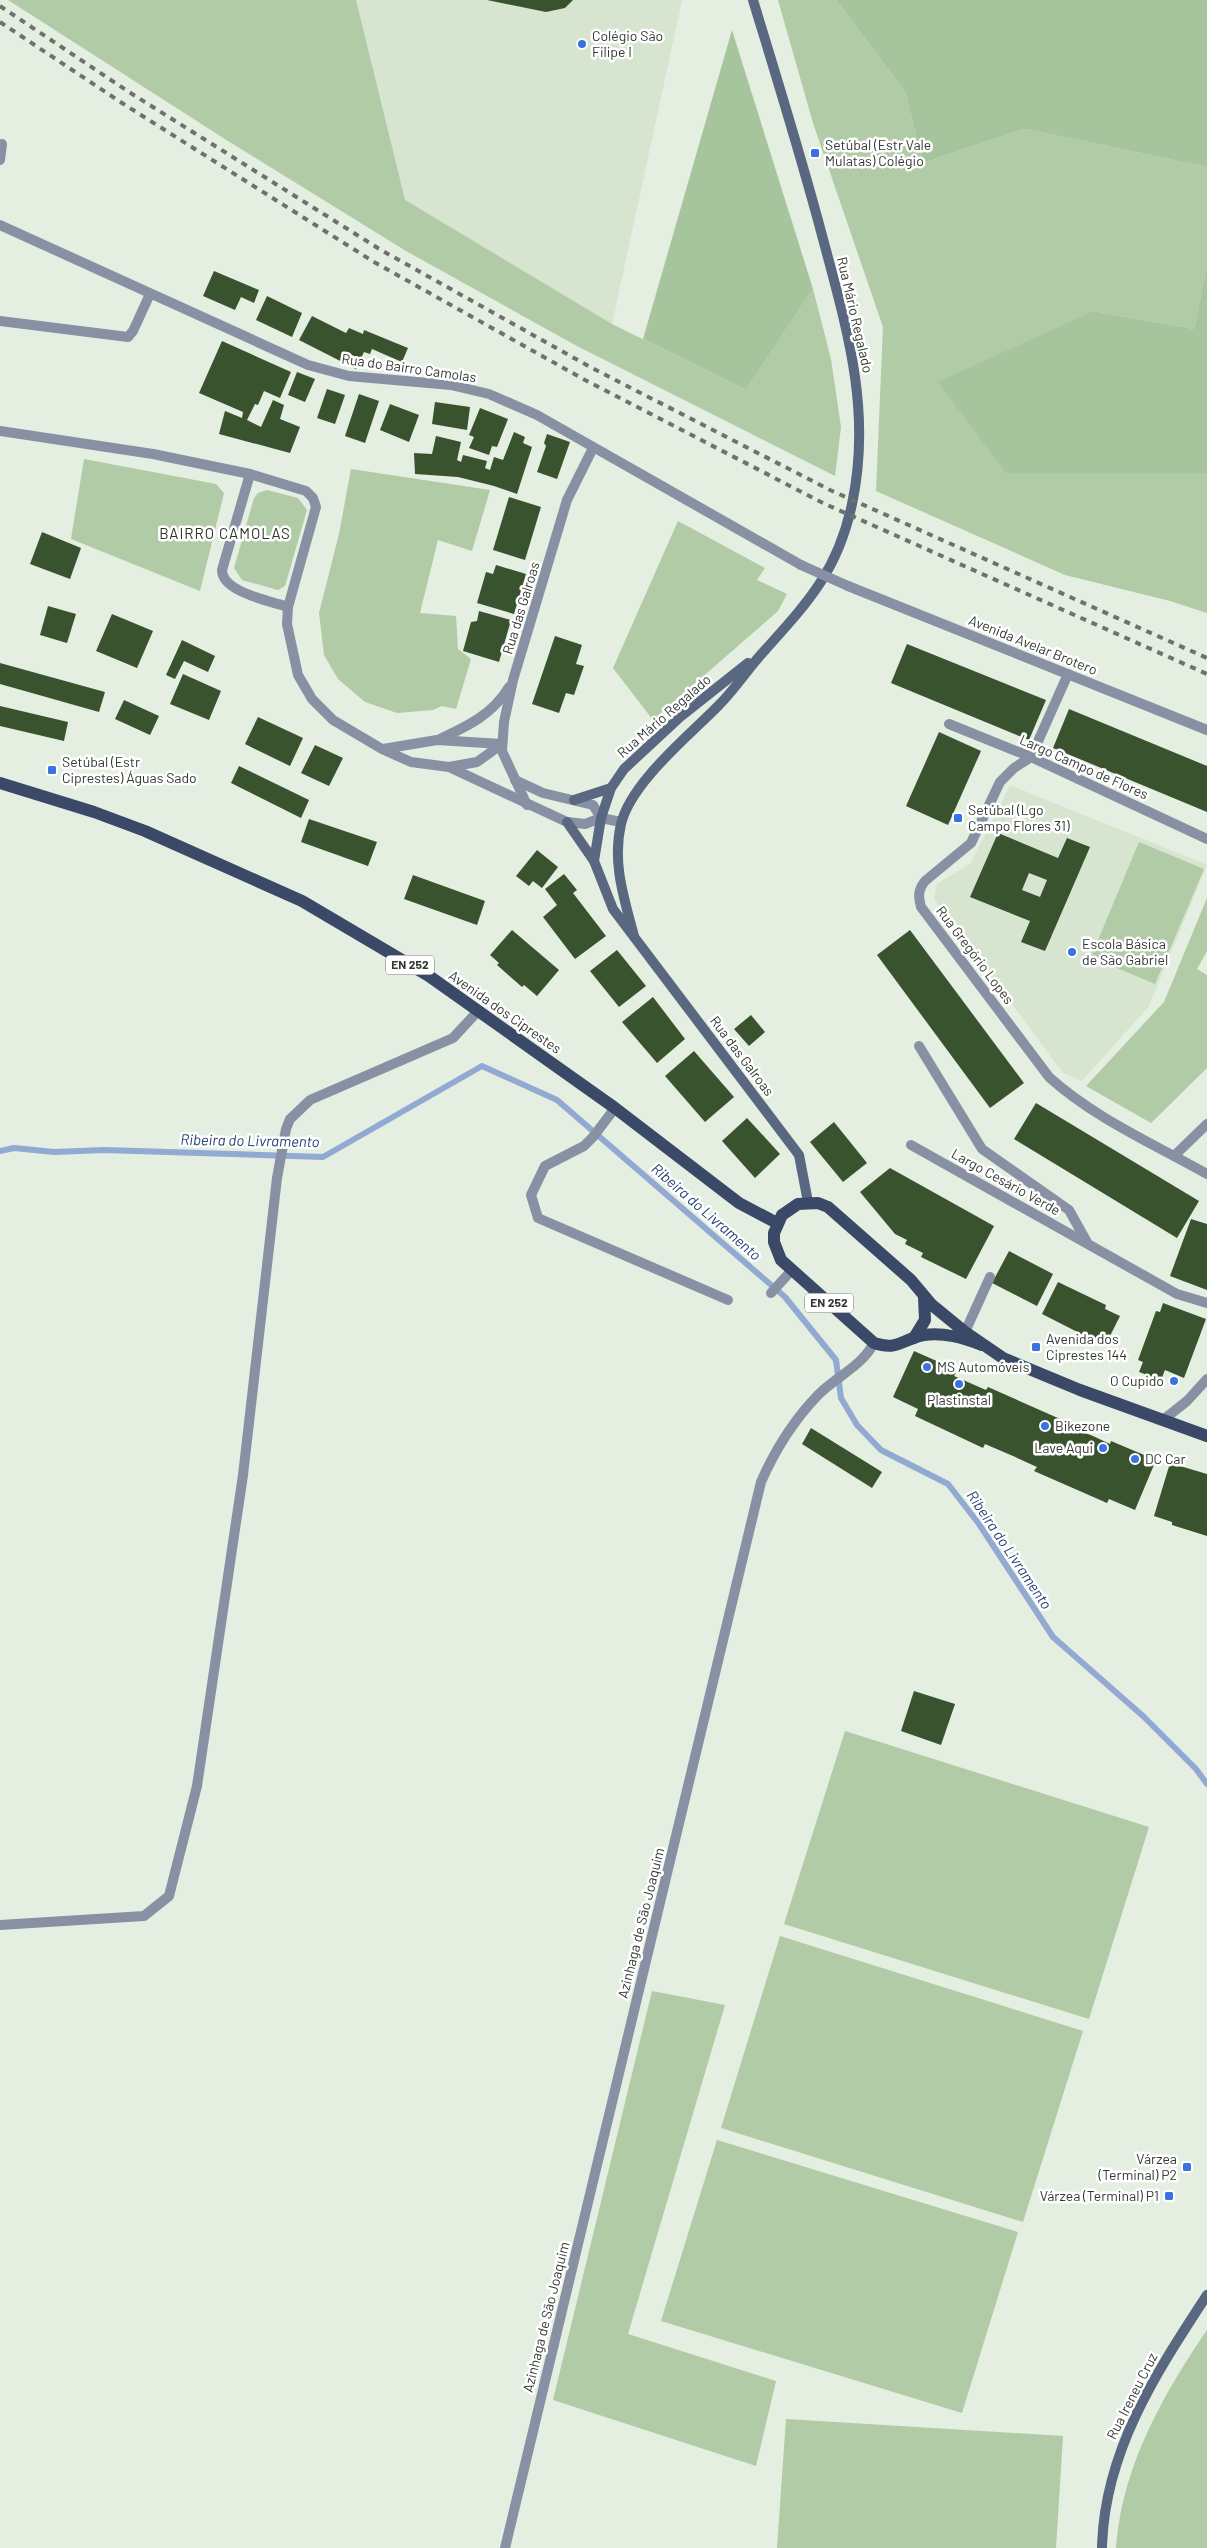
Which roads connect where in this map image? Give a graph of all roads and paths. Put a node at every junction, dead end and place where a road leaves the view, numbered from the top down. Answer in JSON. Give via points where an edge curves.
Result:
{"nodes":[{"id":1,"x":753,"y":0,"type":"edge"},
{"id":2,"x":2,"y":144,"type":"dead end"},
{"id":3,"x":0,"y":160,"type":"edge"},
{"id":4,"x":0,"y":225,"type":"edge"},
{"id":5,"x":150,"y":294,"type":"junction"},
{"id":6,"x":0,"y":321,"type":"edge"},
{"id":7,"x":0,"y":431,"type":"edge"},
{"id":8,"x":593,"y":448,"type":"junction"},
{"id":9,"x":250,"y":474,"type":"junction"},
{"id":10,"x":801,"y":565,"type":"joint"},
{"id":11,"x":288,"y":607,"type":"junction"},
{"id":12,"x":765,"y":650,"type":"junction"},
{"id":13,"x":1068,"y":674,"type":"junction"},
{"id":14,"x":513,"y":680,"type":"junction"},
{"id":15,"x":949,"y":724,"type":"dead end"},
{"id":16,"x":1207,"y":730,"type":"edge"},
{"id":17,"x":437,"y":740,"type":"junction"},
{"id":18,"x":502,"y":744,"type":"junction"},
{"id":19,"x":382,"y":749,"type":"junction"},
{"id":20,"x":1030,"y":757,"type":"junction"},
{"id":21,"x":449,"y":767,"type":"junction"},
{"id":22,"x":515,"y":780,"type":"junction"},
{"id":23,"x":0,"y":783,"type":"edge"},
{"id":24,"x":611,"y":788,"type":"junction"},
{"id":25,"x":574,"y":800,"type":"junction"},
{"id":26,"x":526,"y":805,"type":"junction"},
{"id":27,"x":600,"y":818,"type":"junction"},
{"id":28,"x":567,"y":822,"type":"junction"},
{"id":29,"x":621,"y":822,"type":"junction"},
{"id":30,"x":1207,"y":839,"type":"edge"},
{"id":31,"x":594,"y":861,"type":"junction"},
{"id":32,"x":634,"y":936,"type":"junction"},
{"id":33,"x":478,"y":1011,"type":"junction"},
{"id":34,"x":919,"y":1046,"type":"dead end"},
{"id":35,"x":616,"y":1108,"type":"junction"},
{"id":36,"x":1207,"y":1124,"type":"edge"},
{"id":37,"x":911,"y":1144,"type":"dead end"},
{"id":38,"x":1174,"y":1156,"type":"junction"},
{"id":39,"x":1207,"y":1174,"type":"edge"},
{"id":40,"x":808,"y":1202,"type":"junction"},
{"id":41,"x":777,"y":1223,"type":"junction"},
{"id":42,"x":1088,"y":1244,"type":"junction"},
{"id":43,"x":792,"y":1270,"type":"junction"},
{"id":44,"x":990,"y":1278,"type":"dead end"},
{"id":45,"x":771,"y":1293,"type":"dead end"},
{"id":46,"x":923,"y":1293,"type":"junction"},
{"id":47,"x":728,"y":1300,"type":"dead end"},
{"id":48,"x":1207,"y":1303,"type":"edge"},
{"id":49,"x":965,"y":1332,"type":"junction"},
{"id":50,"x":914,"y":1338,"type":"junction"},
{"id":51,"x":874,"y":1343,"type":"junction"},
{"id":52,"x":982,"y":1345,"type":"junction"},
{"id":53,"x":1207,"y":1379,"type":"edge"},
{"id":54,"x":1163,"y":1420,"type":"junction"},
{"id":55,"x":1207,"y":1436,"type":"edge"},
{"id":56,"x":0,"y":1925,"type":"edge"},
{"id":57,"x":1207,"y":2295,"type":"edge"},
{"id":58,"x":505,"y":2548,"type":"edge"},
{"id":59,"x":1102,"y":2548,"type":"edge"}],
"edges":[{"from":1,"to":12,"type":"main road","name":"Rua Mário Regalado","via":[[802,159],[847,329],[860,411],[857,476],[843,537],[811,598]]},
{"from":2,"to":3,"type":"street"},
{"from":4,"to":5,"type":"street","name":"Rua do Bairro Camolas"},
{"from":5,"to":6,"type":"street","via":[[133,332],[128,336]]},
{"from":5,"to":8,"type":"street","name":"Rua do Bairro Camolas","via":[[308,365],[349,376],[451,385],[488,394],[537,415]]},
{"from":7,"to":9,"type":"street","via":[[153,454]]},
{"from":8,"to":10,"type":"street","name":"Rua do Bairro Camolas"},
{"from":8,"to":14,"type":"street","name":"Rua das Galroas","via":[[568,497]]},
{"from":9,"to":11,"type":"street","via":[[222,578],[234,588]]},
{"from":9,"to":11,"type":"street","via":[[306,491],[316,504]]},
{"from":10,"to":13,"type":"street","name":"Avenida Avelar Brotero","bridge":true},
{"from":11,"to":19,"type":"street","via":[[287,624],[295,667],[312,699],[333,720]]},
{"from":12,"to":24,"type":"main road","name":"Rua Mário Regalado","via":[[646,747]]},
{"from":12,"to":29,"type":"main road","name":"Rua Mário Regalado","via":[[721,703],[658,766],[637,793]]},
{"from":13,"to":16,"type":"street","name":"Avenida Avelar Brotero"},
{"from":13,"to":20,"type":"street","name":"Rua Gregório Lopes"},
{"from":14,"to":17,"type":"street","via":[[499,702],[483,716]]},
{"from":14,"to":18,"type":"street","name":"Rua das Galroas"},
{"from":15,"to":20,"type":"street","name":"Largo Campo de Flores"},
{"from":17,"to":18,"type":"street"},
{"from":17,"to":19,"type":"street"},
{"from":18,"to":21,"type":"street","via":[[477,762]]},
{"from":18,"to":22,"type":"street","name":"Rua das Galroas","via":[[504,757]]},
{"from":19,"to":21,"type":"street","via":[[411,762]]},
{"from":20,"to":30,"type":"street","name":"Largo Campo de Flores"},
{"from":20,"to":38,"type":"street","name":"Rua Gregório Lopes","via":[[1000,782],[971,843],[924,881],[918,896],[921,907],[1049,1077],[1088,1107]]},
{"from":21,"to":26,"type":"street"},
{"from":22,"to":25,"type":"street"},
{"from":22,"to":26,"type":"street","name":"Rua das Galroas"},
{"from":23,"to":33,"type":"main road","name":"Avenida dos Ciprestes","number":"EN 252","via":[[144,831],[302,901],[429,976]]},
{"from":24,"to":25,"type":"main road"},
{"from":24,"to":27,"type":"main road","name":"Rua Mário Regalado"},
{"from":25,"to":27,"type":"street","via":[[593,805]]},
{"from":26,"to":28,"type":"street"},
{"from":27,"to":28,"type":"street","via":[[585,824]]},
{"from":27,"to":29,"type":"street"},
{"from":27,"to":31,"type":"main road","name":"Rua das Galroas"},
{"from":28,"to":31,"type":"main road"},
{"from":29,"to":32,"type":"main road","name":"Rua das Galroas","via":[[618,874]]},
{"from":31,"to":32,"type":"main road","name":"Rua das Galroas","via":[[613,909]]},
{"from":32,"to":40,"type":"main road","name":"Rua das Galroas","via":[[790,1141],[802,1162]]},
{"from":33,"to":35,"type":"main road","name":"Avenida dos Ciprestes","number":"EN 252"},
{"from":33,"to":56,"type":"street","via":[[453,1038],[310,1100],[290,1119],[286,1129],[277,1178],[243,1475],[200,1767],[169,1896],[144,1916]]},
{"from":34,"to":42,"type":"street","name":"Largo Cesário Verde","via":[[982,1149],[1069,1210]]},
{"from":35,"to":41,"type":"main road","name":"Avenida dos Ciprestes","number":"EN 252","via":[[739,1203]]},
{"from":35,"to":47,"type":"street","via":[[594,1137],[545,1166],[532,1195],[538,1218]]},
{"from":36,"to":38,"type":"street"},
{"from":37,"to":42,"type":"street","name":"Largo Cesário Verde"},
{"from":38,"to":39,"type":"street","name":"Rua Gregório Lopes"},
{"from":40,"to":41,"type":"main road","via":[[789,1208]]},
{"from":40,"to":46,"type":"main road","via":[[828,1207]]},
{"from":41,"to":43,"type":"main road","number":"EN 252","via":[[774,1233],[776,1252]]},
{"from":42,"to":48,"type":"street","name":"Largo Cesário Verde","via":[[1177,1294]]},
{"from":43,"to":45,"type":"street"},
{"from":43,"to":51,"type":"main road","number":"EN 252"},
{"from":44,"to":49,"type":"street"},
{"from":46,"to":49,"type":"main road","via":[[932,1305]]},
{"from":46,"to":50,"type":"main road","via":[[925,1320]]},
{"from":49,"to":52,"type":"main road"},
{"from":50,"to":51,"type":"main road","via":[[895,1346]]},
{"from":50,"to":52,"type":"main road","via":[[952,1335]]},
{"from":51,"to":58,"type":"street","name":"Azinhaga de São Joaquim","via":[[863,1360],[819,1394],[784,1435],[761,1482]]},
{"from":52,"to":54,"type":"main road","via":[[1014,1363]]},
{"from":53,"to":54,"type":"street","via":[[1187,1402]]},
{"from":54,"to":55,"type":"main road"},
{"from":57,"to":59,"type":"main road","name":"Rua Ireneu Cruz","via":[[1150,2384],[1126,2433],[1108,2495]]}]}
